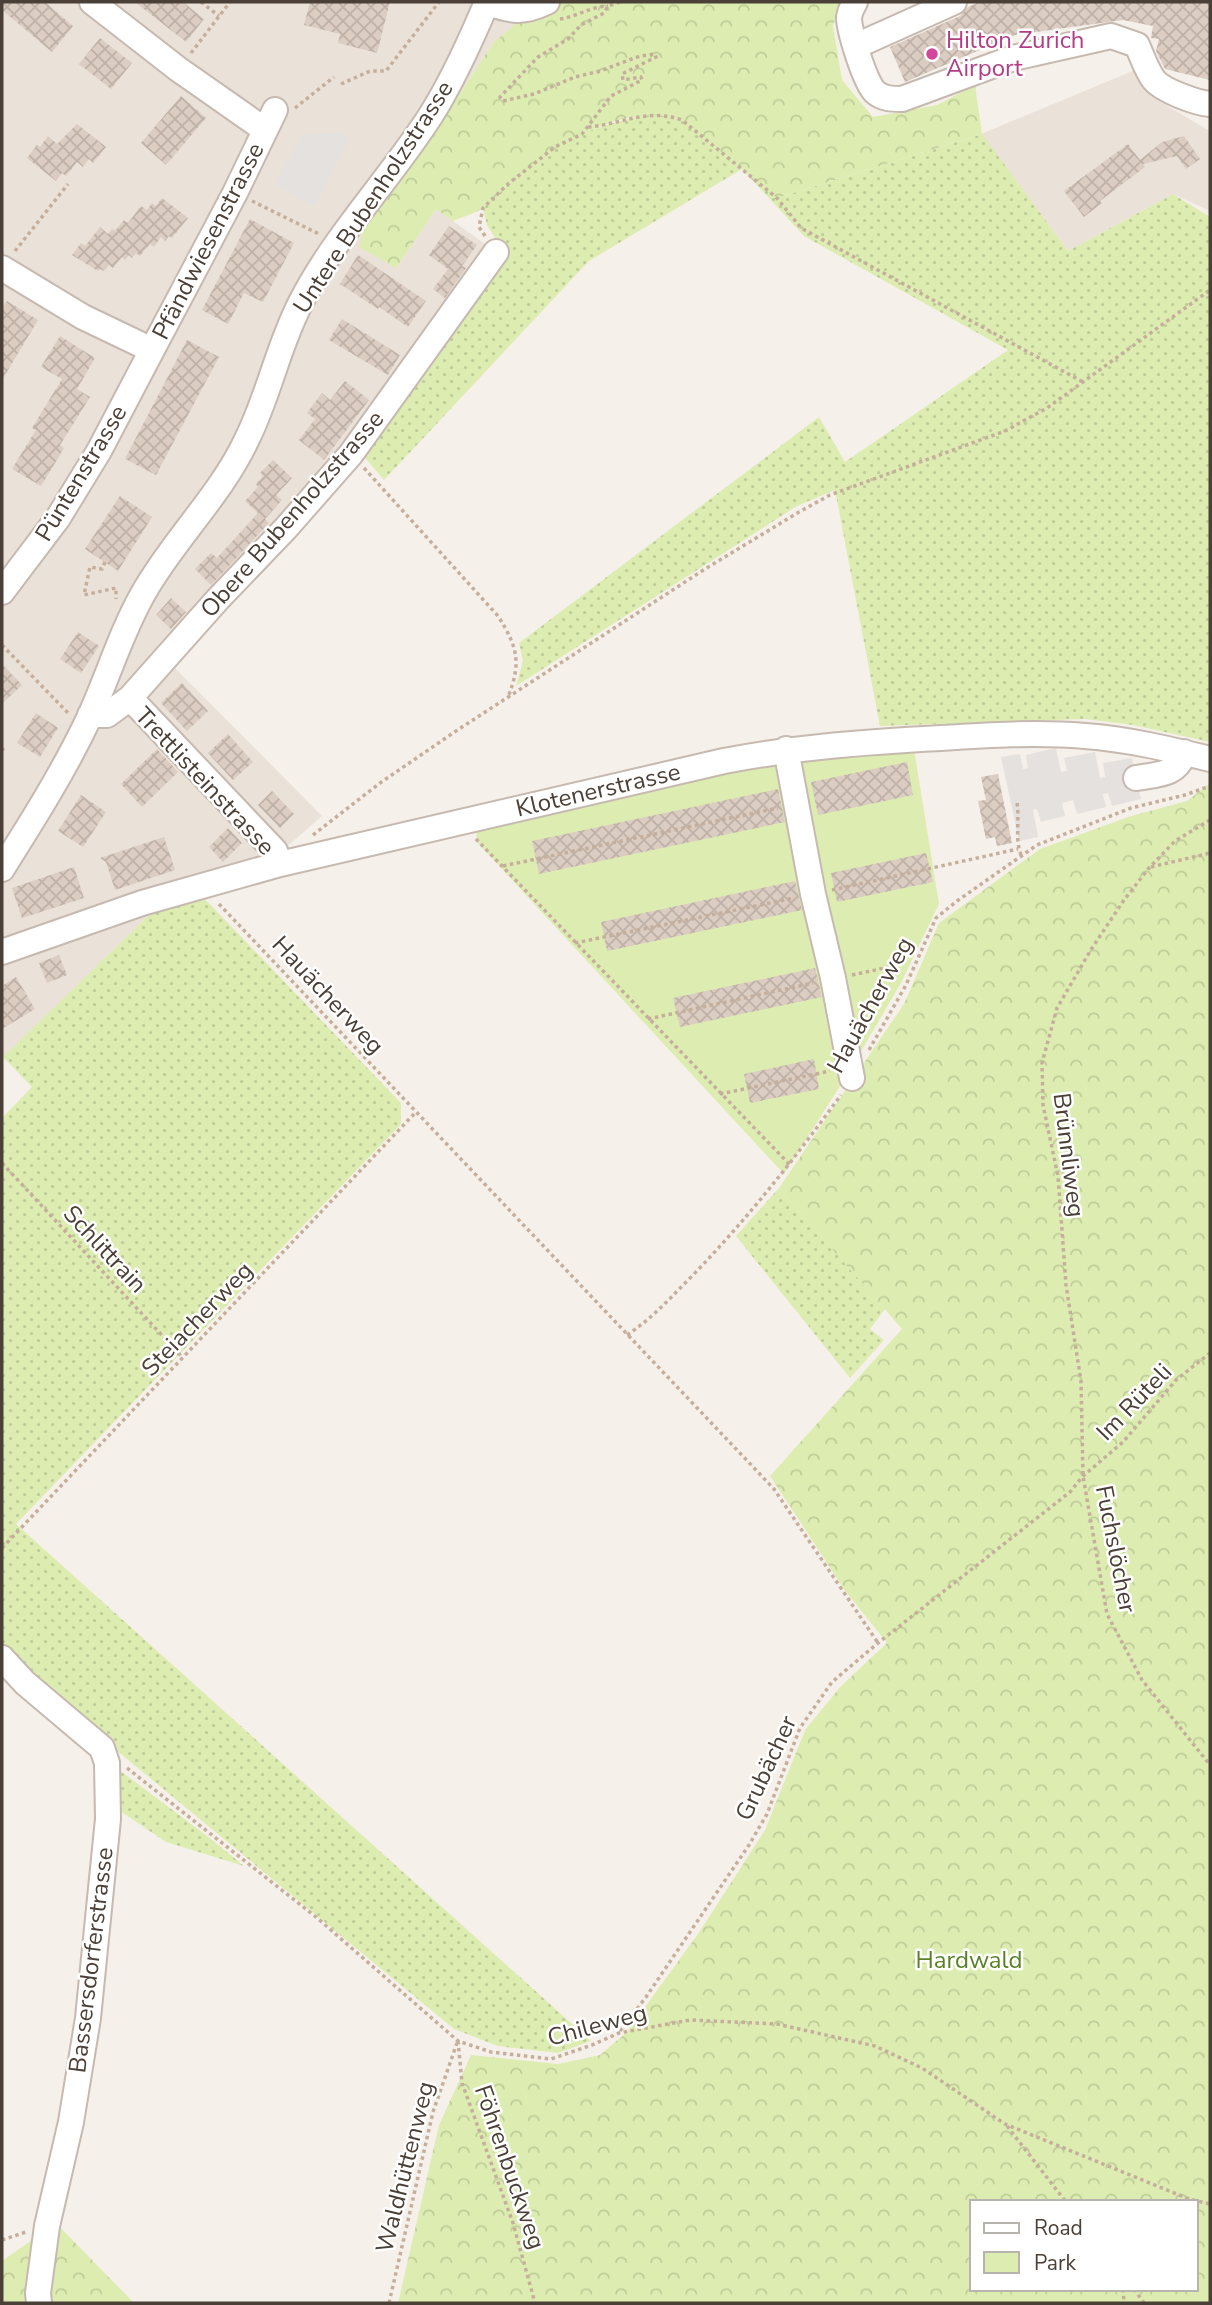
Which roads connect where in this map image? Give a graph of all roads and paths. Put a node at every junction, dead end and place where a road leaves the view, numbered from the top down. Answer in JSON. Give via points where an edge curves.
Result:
{"nodes":[{"id":1,"x":92,"y":2,"type":"edge"},
{"id":2,"x":201,"y":2,"type":"edge"},
{"id":3,"x":230,"y":2,"type":"edge"},
{"id":4,"x":439,"y":2,"type":"edge"},
{"id":5,"x":487,"y":2,"type":"edge"},
{"id":6,"x":547,"y":2,"type":"edge"},
{"id":7,"x":620,"y":2,"type":"edge"},
{"id":8,"x":855,"y":2,"type":"edge"},
{"id":9,"x":954,"y":2,"type":"edge"},
{"id":10,"x":608,"y":6,"type":"junction"},
{"id":11,"x":524,"y":12,"type":"junction"},
{"id":12,"x":219,"y":16,"type":"junction"},
{"id":13,"x":856,"y":46,"type":"junction"},
{"id":14,"x":178,"y":69,"type":"junction"},
{"id":15,"x":334,"y":77,"type":"dead end"},
{"id":16,"x":341,"y":84,"type":"dead end"},
{"id":17,"x":1210,"y":104,"type":"edge"},
{"id":18,"x":278,"y":116,"type":"junction"},
{"id":19,"x":588,"y":127,"type":"junction"},
{"id":20,"x":68,"y":184,"type":"dead end"},
{"id":21,"x":235,"y":193,"type":"junction"},
{"id":22,"x":328,"y":239,"type":"dead end"},
{"id":23,"x":496,"y":252,"type":"joint"},
{"id":24,"x":2,"y":268,"type":"edge"},
{"id":25,"x":1210,"y":290,"type":"edge"},
{"id":26,"x":152,"y":350,"type":"junction"},
{"id":27,"x":1084,"y":382,"type":"junction"},
{"id":28,"x":351,"y":454,"type":"junction"},
{"id":29,"x":105,"y":562,"type":"dead end"},
{"id":30,"x":2,"y":592,"type":"edge"},
{"id":31,"x":116,"y":601,"type":"dead end"},
{"id":32,"x":2,"y":645,"type":"edge"},
{"id":33,"x":130,"y":698,"type":"junction"},
{"id":34,"x":508,"y":698,"type":"junction"},
{"id":35,"x":87,"y":722,"type":"junction"},
{"id":36,"x":786,"y":749,"type":"junction"},
{"id":37,"x":1184,"y":752,"type":"junction"},
{"id":38,"x":1210,"y":759,"type":"edge"},
{"id":39,"x":1136,"y":778,"type":"dead end"},
{"id":40,"x":1210,"y":786,"type":"edge"},
{"id":41,"x":1017,"y":803,"type":"dead end"},
{"id":42,"x":795,"y":805,"type":"junction"},
{"id":43,"x":1210,"y":820,"type":"edge"},
{"id":44,"x":466,"y":821,"type":"junction"},
{"id":45,"x":304,"y":841,"type":"dead end"},
{"id":46,"x":1210,"y":853,"type":"edge"},
{"id":47,"x":1022,"y":857,"type":"junction"},
{"id":48,"x":280,"y":864,"type":"junction"},
{"id":49,"x":503,"y":866,"type":"junction"},
{"id":50,"x":1149,"y":868,"type":"junction"},
{"id":51,"x":2,"y":869,"type":"edge"},
{"id":52,"x":235,"y":922,"type":"dead end"},
{"id":53,"x":2,"y":951,"type":"edge"},
{"id":54,"x":894,"y":966,"type":"dead end"},
{"id":55,"x":833,"y":978,"type":"junction"},
{"id":56,"x":648,"y":1019,"type":"junction"},
{"id":57,"x":851,"y":1073,"type":"junction"},
{"id":58,"x":720,"y":1094,"type":"junction"},
{"id":59,"x":416,"y":1113,"type":"junction"},
{"id":60,"x":2,"y":1163,"type":"edge"},
{"id":61,"x":790,"y":1165,"type":"junction"},
{"id":62,"x":626,"y":1335,"type":"junction"},
{"id":63,"x":1210,"y":1353,"type":"edge"},
{"id":64,"x":183,"y":1358,"type":"junction"},
{"id":65,"x":1083,"y":1476,"type":"junction"},
{"id":66,"x":2,"y":1548,"type":"edge"},
{"id":67,"x":878,"y":1643,"type":"junction"},
{"id":68,"x":2,"y":1658,"type":"edge"},
{"id":69,"x":102,"y":1748,"type":"junction"},
{"id":70,"x":1210,"y":1765,"type":"edge"},
{"id":71,"x":619,"y":2033,"type":"junction"},
{"id":72,"x":458,"y":2041,"type":"junction"},
{"id":73,"x":1005,"y":2124,"type":"junction"},
{"id":74,"x":1064,"y":2200,"type":"edge"},
{"id":75,"x":1193,"y":2200,"type":"edge"},
{"id":76,"x":40,"y":2303,"type":"edge"},
{"id":77,"x":389,"y":2303,"type":"edge"},
{"id":78,"x":536,"y":2303,"type":"edge"}],
"edges":[{"from":1,"to":14,"type":"street","name":"Pfändwiesenstrasse"},
{"from":2,"to":12,"type":"path"},
{"from":3,"to":12,"type":"path"},
{"from":4,"to":16,"type":"path","via":[[386,71],[370,71]]},
{"from":5,"to":11,"type":"street","name":"Untere Bubenholzstrasse"},
{"from":5,"to":35,"type":"street","name":"Untere Bubenholzstrasse","via":[[431,114],[336,244],[302,300],[247,441],[142,594]]},
{"from":6,"to":11,"type":"street"},
{"from":7,"to":10,"type":"path"},
{"from":8,"to":13,"type":"street","via":[[849,21]]},
{"from":9,"to":13,"type":"street"},
{"from":10,"to":11,"type":"path","via":[[549,21]]},
{"from":10,"to":19,"type":"path","via":[[538,57],[500,97],[503,101],[534,94],[575,76],[655,54],[622,74],[623,79],[642,80],[611,96]]},
{"from":12,"to":14,"type":"path"},
{"from":13,"to":17,"type":"street","via":[[873,90],[890,99],[902,99],[1013,58],[1111,36],[1137,45],[1154,80],[1164,88]]},
{"from":14,"to":18,"type":"street","name":"Pfändwiesenstrasse"},
{"from":15,"to":18,"type":"path"},
{"from":18,"to":21,"type":"street","name":"Pfändwiesenstrasse"},
{"from":19,"to":23,"type":"path","via":[[582,135],[555,147],[483,208],[479,226]]},
{"from":19,"to":27,"type":"path","via":[[648,114],[682,120],[777,198],[801,228]]},
{"from":20,"to":24,"type":"path"},
{"from":21,"to":22,"type":"path"},
{"from":21,"to":26,"type":"street","name":"Pfändwiesenstrasse"},
{"from":23,"to":28,"type":"street","name":"Obere Bubenholzstrasse"},
{"from":24,"to":26,"type":"street","name":"Pfändwiesenstrasse","via":[[83,317]]},
{"from":25,"to":27,"type":"path"},
{"from":26,"to":30,"type":"street","name":"Püntenstrasse","via":[[58,518]]},
{"from":27,"to":34,"type":"path","via":[[1005,431],[830,495],[799,512]]},
{"from":28,"to":33,"type":"street","name":"Obere Bubenholzstrasse"},
{"from":28,"to":34,"type":"path","via":[[498,616],[513,639],[517,662]]},
{"from":29,"to":31,"type":"path","via":[[102,569],[90,567],[84,595],[116,588]]},
{"from":32,"to":35,"type":"path"},
{"from":33,"to":35,"type":"street","name":"Obere Bubenholzstrasse","via":[[107,715]]},
{"from":33,"to":48,"type":"street","name":"Trettlisteinstrasse","via":[[275,851]]},
{"from":34,"to":45,"type":"path","via":[[380,783]]},
{"from":35,"to":51,"type":"street","name":"Untere Bubenholzstrasse","via":[[67,765]]},
{"from":36,"to":37,"type":"street","name":"Klotenerstrasse","via":[[1020,735],[1083,736]]},
{"from":36,"to":42,"type":"street"},
{"from":36,"to":44,"type":"street","name":"Klotenerstrasse"},
{"from":37,"to":38,"type":"street","name":"Klotenerstrasse"},
{"from":37,"to":39,"type":"street","via":[[1178,768]]},
{"from":40,"to":47,"type":"path","name":"Hauächerweg","via":[[1131,808],[1037,845]]},
{"from":41,"to":47,"type":"path"},
{"from":42,"to":49,"type":"path"},
{"from":42,"to":55,"type":"street"},
{"from":43,"to":50,"type":"path","name":"Brünnliweg","via":[[1175,841]]},
{"from":44,"to":48,"type":"street","name":"Klotenerstrasse"},
{"from":44,"to":49,"type":"path","via":[[476,839]]},
{"from":46,"to":50,"type":"path"},
{"from":47,"to":57,"type":"path","name":"Hauächerweg","via":[[936,918],[906,985]]},
{"from":48,"to":53,"type":"street","name":"Klotenerstrasse","via":[[142,903]]},
{"from":49,"to":56,"type":"path"},
{"from":50,"to":65,"type":"path","name":"Brünnliweg","via":[[1092,948],[1057,1008],[1042,1063],[1043,1105],[1058,1176],[1066,1285],[1081,1381]]},
{"from":52,"to":59,"type":"path","name":"Hauächerweg"},
{"from":54,"to":55,"type":"path"},
{"from":55,"to":56,"type":"path"},
{"from":55,"to":57,"type":"street"},
{"from":56,"to":58,"type":"path"},
{"from":57,"to":58,"type":"path"},
{"from":57,"to":61,"type":"path","name":"Hauächerweg"},
{"from":58,"to":61,"type":"path"},
{"from":59,"to":62,"type":"path","name":"Hauächerweg"},
{"from":59,"to":64,"type":"path","name":"Steiacherweg"},
{"from":60,"to":64,"type":"path","name":"Schlittrain"},
{"from":61,"to":62,"type":"path","name":"Hauächerweg","via":[[649,1321]]},
{"from":62,"to":67,"type":"path","name":"Hauächerweg","via":[[774,1489]]},
{"from":63,"to":65,"type":"path","name":"Im Rüteli","via":[[1176,1380],[1123,1442]]},
{"from":64,"to":66,"type":"path","name":"Steiacherweg"},
{"from":65,"to":67,"type":"path","name":"Grubächer","via":[[1070,1492]]},
{"from":65,"to":70,"type":"path","name":"Fuchslöcher","via":[[1107,1614],[1142,1680]]},
{"from":67,"to":71,"type":"path","name":"Grubächer","via":[[832,1682],[800,1728],[767,1814],[749,1845]]},
{"from":68,"to":69,"type":"street"},
{"from":69,"to":72,"type":"path","name":"Chileweg","via":[[316,1917]]},
{"from":69,"to":76,"type":"street","name":"Bassersdorferstrasse","via":[[107,1763],[107,1819],[88,2018],[47,2226]]},
{"from":71,"to":72,"type":"path","name":"Chileweg","via":[[551,2059],[491,2052]]},
{"from":71,"to":73,"type":"path","name":"Chileweg","via":[[690,2020],[777,2024],[875,2046],[922,2068]]},
{"from":72,"to":77,"type":"path","name":"Waldhüttenweg","via":[[433,2112]]},
{"from":72,"to":78,"type":"path","name":"Föhrenbuckweg","via":[[462,2083],[513,2223]]},
{"from":73,"to":74,"type":"path"},
{"from":73,"to":75,"type":"path","name":"Chileweg"}]}
